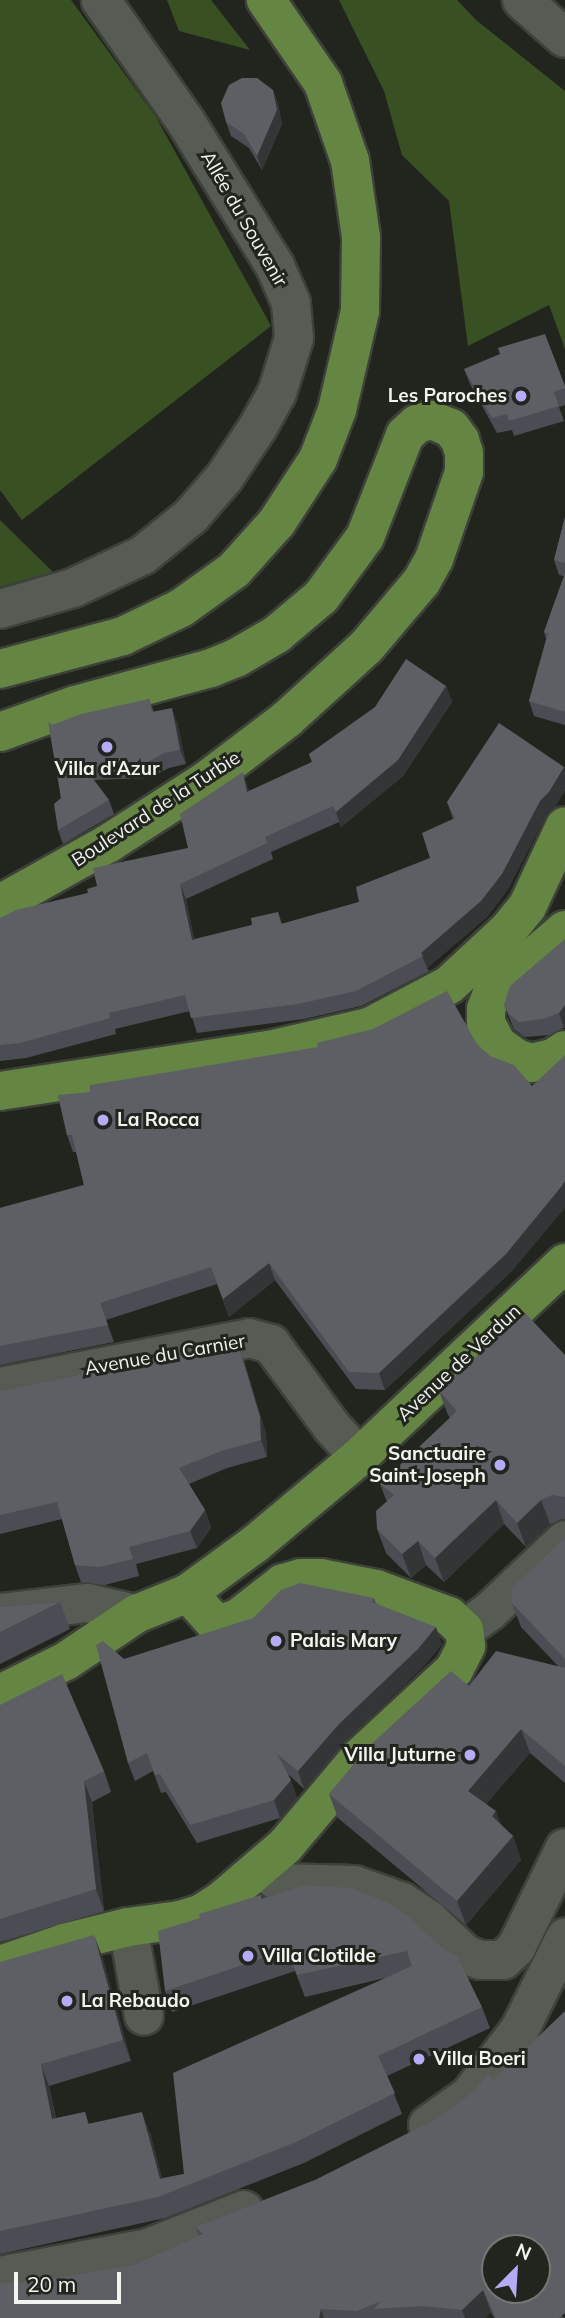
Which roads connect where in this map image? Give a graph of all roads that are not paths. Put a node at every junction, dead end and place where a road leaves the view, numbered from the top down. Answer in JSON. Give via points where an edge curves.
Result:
{"nodes":[{"id":1,"x":101,"y":0,"type":"edge"},
{"id":2,"x":266,"y":0,"type":"edge"},
{"id":3,"x":522,"y":0,"type":"edge"},
{"id":4,"x":565,"y":38,"type":"edge"},
{"id":5,"x":0,"y":609,"type":"edge"},
{"id":6,"x":0,"y":669,"type":"edge"},
{"id":7,"x":0,"y":732,"type":"edge"},
{"id":8,"x":565,"y":826,"type":"edge"},
{"id":9,"x":0,"y":904,"type":"edge"},
{"id":10,"x":565,"y":930,"type":"edge"},
{"id":11,"x":565,"y":1050,"type":"edge"},
{"id":12,"x":0,"y":1091,"type":"edge"},
{"id":13,"x":565,"y":1263,"type":"edge"},
{"id":14,"x":0,"y":1387,"type":"edge"},
{"id":15,"x":359,"y":1457,"type":"junction"},
{"id":16,"x":565,"y":1540,"type":"edge"},
{"id":17,"x":188,"y":1593,"type":"junction"},
{"id":18,"x":0,"y":1613,"type":"edge"},
{"id":19,"x":136,"y":1614,"type":"junction"},
{"id":20,"x":465,"y":1638,"type":"junction"},
{"id":21,"x":0,"y":1694,"type":"edge"},
{"id":22,"x":565,"y":1848,"type":"edge"},
{"id":23,"x":261,"y":1869,"type":"junction"},
{"id":24,"x":128,"y":1927,"type":"junction"},
{"id":25,"x":565,"y":1938,"type":"edge"},
{"id":26,"x":0,"y":1965,"type":"edge"},
{"id":27,"x":144,"y":2016,"type":"dead end"},
{"id":28,"x":396,"y":2141,"type":"edge"},
{"id":29,"x":275,"y":2198,"type":"edge"},
{"id":30,"x":0,"y":2276,"type":"edge"}],
"edges":[{"from":1,"to":5,"type":"street","name":"Allée du Souvenir","via":[[186,122],[275,266],[291,303],[294,338],[276,393],[258,427],[224,478],[191,516],[143,555],[73,588]]},
{"from":2,"to":6,"type":"main road","via":[[323,83],[350,161],[361,237],[360,311],[337,410],[317,459],[277,522],[234,570],[181,608],[123,636]]},
{"from":3,"to":4,"type":"street"},
{"from":7,"to":9,"type":"main road","name":"Boulevard de la Turbie","via":[[75,705],[211,668],[278,634],[321,597],[365,537],[405,435],[416,424],[431,420],[451,428],[460,440],[464,471],[434,559],[421,582],[366,647],[287,719],[207,780],[109,843]]},
{"from":8,"to":12,"type":"main road","via":[[527,907],[509,929],[449,985],[369,1027],[270,1050]]},
{"from":10,"to":11,"type":"main road","via":[[501,985],[486,1009],[486,1023],[497,1044],[516,1058],[531,1063]]},
{"from":13,"to":15,"type":"main road","name":"Avenue de Verdun"},
{"from":14,"to":15,"type":"street","name":"Avenue du Carnier","via":[[248,1338],[271,1344]]},
{"from":15,"to":17,"type":"main road","name":"Avenue de Verdun","via":[[300,1509]]},
{"from":16,"to":20,"type":"street"},
{"from":17,"to":19,"type":"main road","name":"Avenue de Verdun"},
{"from":17,"to":20,"type":"main road","via":[[215,1622],[226,1622],[238,1618],[282,1583],[321,1578],[376,1588],[449,1616]]},
{"from":18,"to":19,"type":"street","via":[[87,1603]]},
{"from":19,"to":21,"type":"main road","name":"Avenue de Verdun","via":[[66,1661]]},
{"from":20,"to":23,"type":"main road","via":[[454,1670],[360,1758]]},
{"from":22,"to":23,"type":"street","via":[[516,1948],[503,1960],[480,1960],[465,1954],[402,1902],[354,1885],[280,1883]]},
{"from":23,"to":24,"type":"main road","via":[[200,1913]]},
{"from":24,"to":26,"type":"main road"},
{"from":24,"to":27,"type":"street"},
{"from":25,"to":28,"type":"street","via":[[520,2029],[469,2096],[431,2124]]},
{"from":29,"to":30,"type":"street","via":[[148,2248]]}]}
